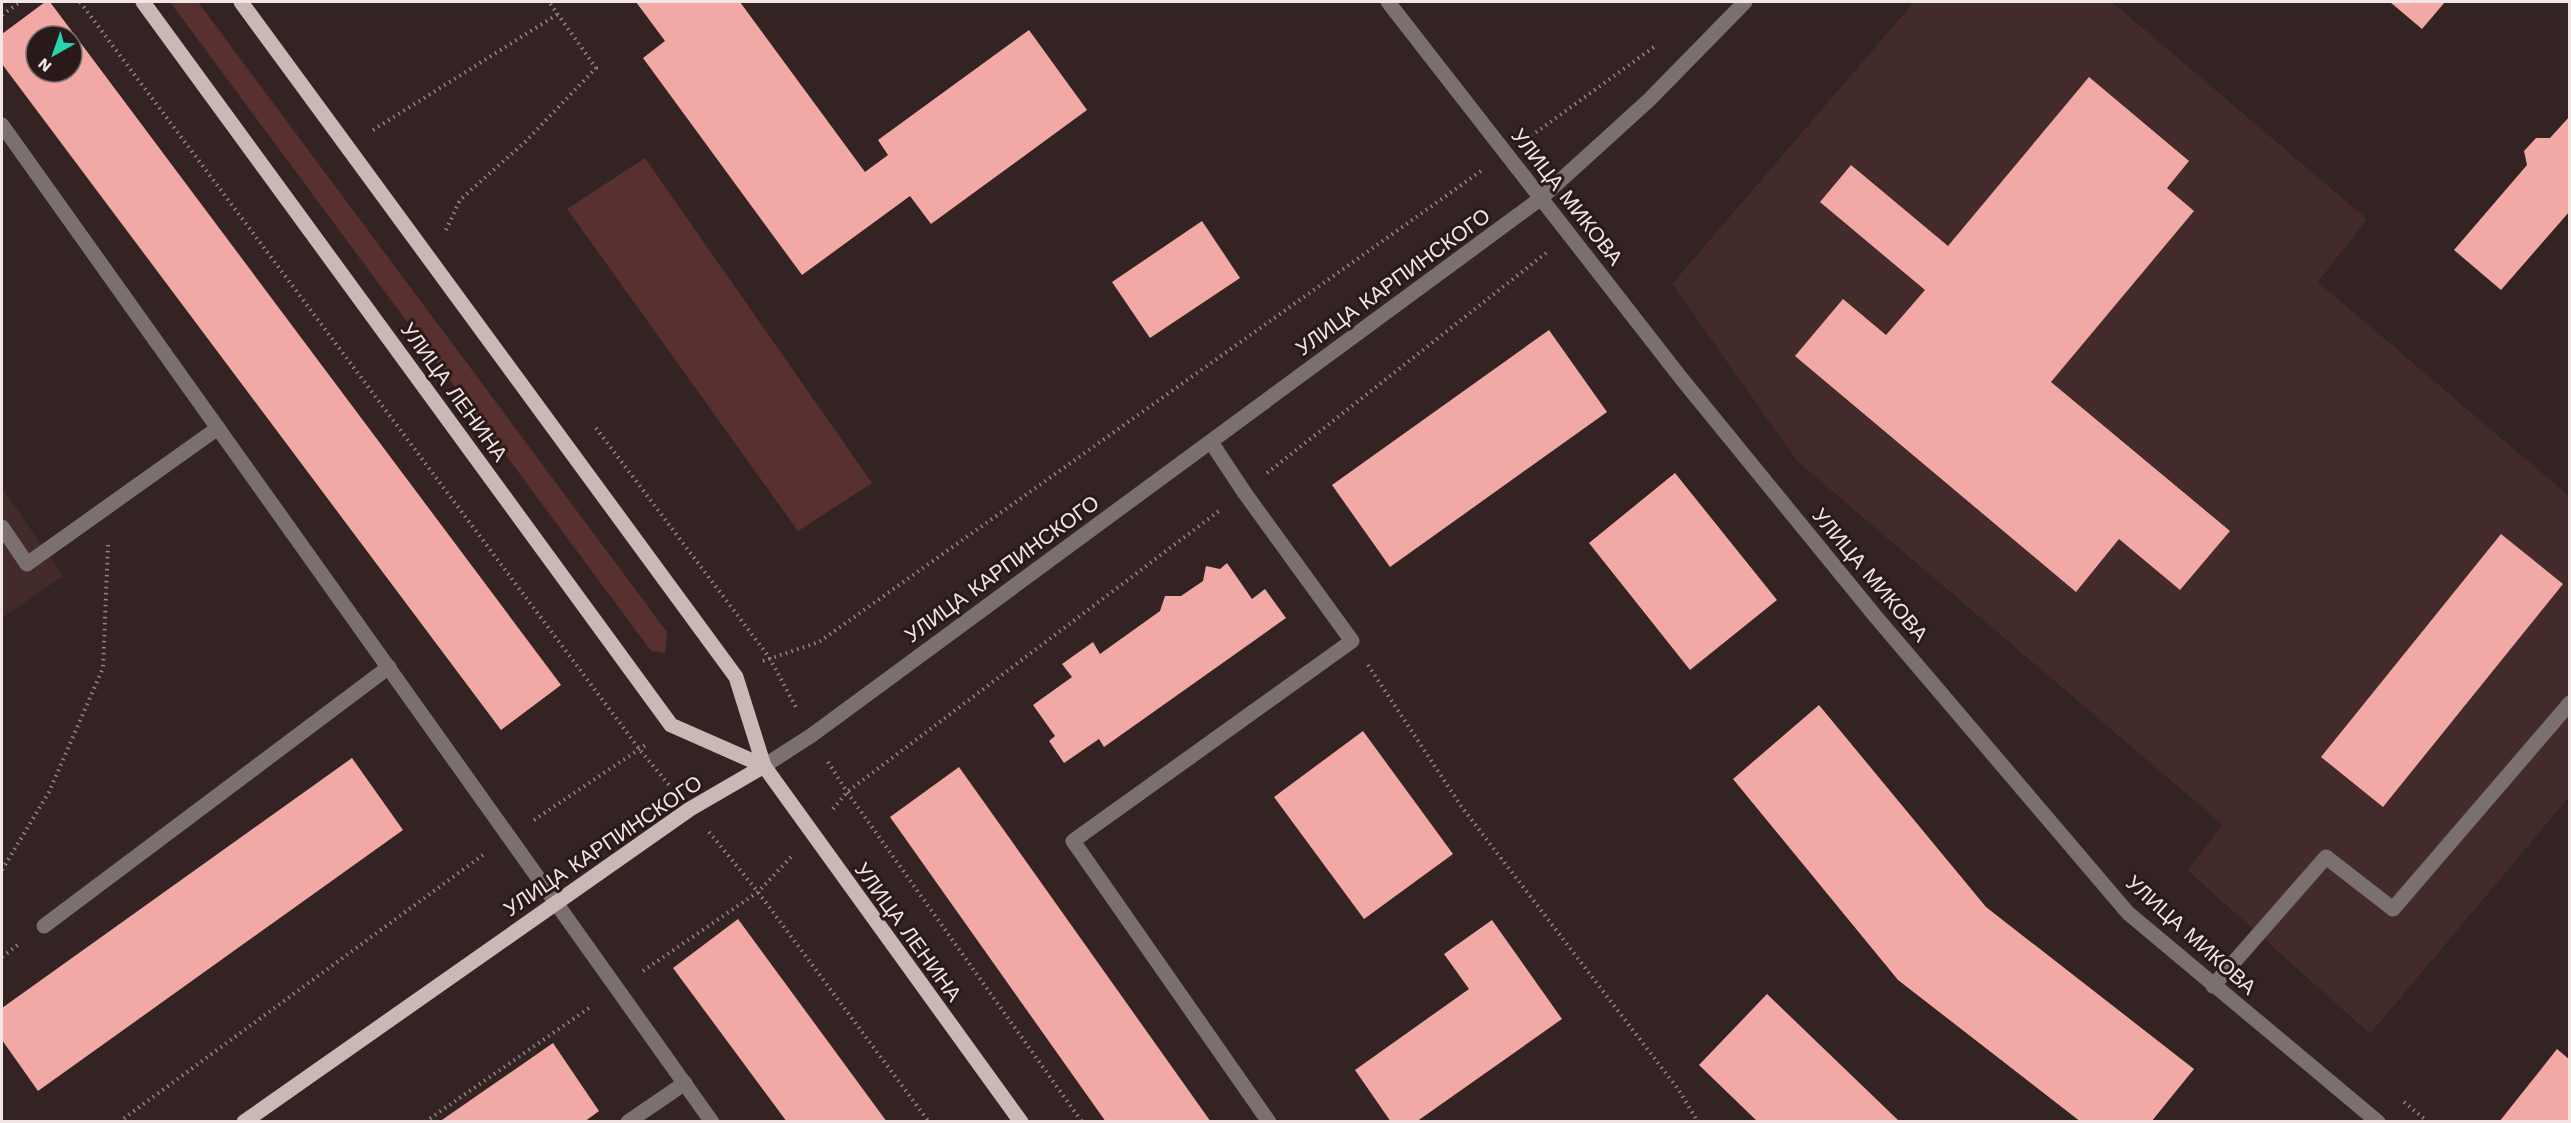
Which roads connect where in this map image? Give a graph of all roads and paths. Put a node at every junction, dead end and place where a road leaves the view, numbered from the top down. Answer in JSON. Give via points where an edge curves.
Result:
{"nodes":[{"id":1,"x":20,"y":2,"type":"edge"},
{"id":2,"x":80,"y":2,"type":"edge"},
{"id":3,"x":144,"y":2,"type":"edge"},
{"id":4,"x":241,"y":2,"type":"edge"},
{"id":5,"x":549,"y":2,"type":"edge"},
{"id":6,"x":1388,"y":2,"type":"edge"},
{"id":7,"x":1745,"y":2,"type":"edge"},
{"id":8,"x":558,"y":14,"type":"junction"},
{"id":9,"x":2,"y":15,"type":"edge"},
{"id":10,"x":1662,"y":41,"type":"dead end"},
{"id":11,"x":2,"y":125,"type":"edge"},
{"id":12,"x":373,"y":130,"type":"dead end"},
{"id":13,"x":1507,"y":153,"type":"junction"},
{"id":14,"x":1540,"y":199,"type":"junction"},
{"id":15,"x":446,"y":230,"type":"dead end"},
{"id":16,"x":1569,"y":235,"type":"junction"},
{"id":17,"x":218,"y":428,"type":"junction"},
{"id":18,"x":1211,"y":442,"type":"junction"},
{"id":19,"x":1244,"y":492,"type":"junction"},
{"id":20,"x":110,"y":505,"type":"junction"},
{"id":21,"x":2,"y":527,"type":"edge"},
{"id":22,"x":1352,"y":641,"type":"junction"},
{"id":23,"x":389,"y":667,"type":"junction"},
{"id":24,"x":736,"y":677,"type":"junction"},
{"id":25,"x":2570,"y":703,"type":"edge"},
{"id":26,"x":672,"y":725,"type":"junction"},
{"id":27,"x":640,"y":750,"type":"junction"},
{"id":28,"x":764,"y":766,"type":"junction"},
{"id":29,"x":690,"y":809,"type":"junction"},
{"id":30,"x":812,"y":836,"type":"junction"},
{"id":31,"x":509,"y":837,"type":"junction"},
{"id":32,"x":2,"y":870,"type":"edge"},
{"id":33,"x":758,"y":892,"type":"junction"},
{"id":34,"x":556,"y":903,"type":"junction"},
{"id":35,"x":44,"y":926,"type":"dead end"},
{"id":36,"x":2213,"y":986,"type":"junction"},
{"id":37,"x":685,"y":1083,"type":"junction"},
{"id":38,"x":119,"y":1122,"type":"edge"},
{"id":39,"x":244,"y":1122,"type":"edge"},
{"id":40,"x":628,"y":1122,"type":"edge"},
{"id":41,"x":712,"y":1122,"type":"edge"},
{"id":42,"x":928,"y":1122,"type":"edge"},
{"id":43,"x":1021,"y":1122,"type":"edge"},
{"id":44,"x":1269,"y":1122,"type":"edge"},
{"id":45,"x":1698,"y":1122,"type":"edge"},
{"id":46,"x":2378,"y":1122,"type":"edge"}],
"edges":[{"from":1,"to":9,"type":"path"},
{"from":2,"to":27,"type":"path"},
{"from":3,"to":26,"type":"main road","name":"УЛИЦА ЛЕНИНА"},
{"from":4,"to":24,"type":"main road","name":"УЛИЦА ЛЕНИНА"},
{"from":5,"to":8,"type":"path"},
{"from":6,"to":13,"type":"street","name":"УЛИЦА МИКОВА"},
{"from":7,"to":14,"type":"street","name":"УЛИЦА КАРПИНСКОГО","via":[[1649,100]]},
{"from":8,"to":12,"type":"path"},
{"from":8,"to":15,"type":"path","via":[[596,68],[525,142],[460,200]]},
{"from":10,"to":13,"type":"path"},
{"from":11,"to":17,"type":"street"},
{"from":13,"to":14,"type":"street","name":"УЛИЦА МИКОВА"},
{"from":13,"to":24,"type":"path","via":[[819,642],[769,657]]},
{"from":14,"to":16,"type":"street","name":"УЛИЦА МИКОВА"},
{"from":14,"to":18,"type":"street","name":"УЛИЦА КАРПИНСКОГО"},
{"from":16,"to":19,"type":"path"},
{"from":16,"to":36,"type":"street","name":"УЛИЦА МИКОВА","via":[[1876,616],[2128,913]]},
{"from":17,"to":20,"type":"street"},
{"from":17,"to":23,"type":"street"},
{"from":18,"to":19,"type":"street"},
{"from":18,"to":28,"type":"street","name":"УЛИЦА КАРПИНСКОГО","via":[[812,735]]},
{"from":19,"to":22,"type":"street"},
{"from":19,"to":30,"type":"path","via":[[847,792]]},
{"from":20,"to":21,"type":"street","via":[[27,564]]},
{"from":20,"to":32,"type":"path","via":[[103,668],[49,792]]},
{"from":22,"to":44,"type":"street","via":[[1073,841]]},
{"from":22,"to":45,"type":"path","via":[[1461,806],[1678,1089]]},
{"from":23,"to":31,"type":"street"},
{"from":23,"to":35,"type":"street"},
{"from":24,"to":28,"type":"main road","name":"УЛИЦА ЛЕНИНА"},
{"from":25,"to":36,"type":"street","via":[[2393,909],[2326,857]]},
{"from":26,"to":27,"type":"path"},
{"from":26,"to":28,"type":"main road","name":"УЛИЦА ЛЕНИНА"},
{"from":27,"to":29,"type":"path"},
{"from":27,"to":31,"type":"path"},
{"from":28,"to":29,"type":"main road","name":"УЛИЦА КАРПИНСКОГО"},
{"from":28,"to":30,"type":"main road","name":"УЛИЦА ЛЕНИНА"},
{"from":29,"to":33,"type":"path"},
{"from":29,"to":34,"type":"main road","name":"УЛИЦА КАРПИНСКОГО"},
{"from":30,"to":33,"type":"path"},
{"from":30,"to":43,"type":"main road","name":"УЛИЦА ЛЕНИНА"},
{"from":31,"to":34,"type":"street"},
{"from":31,"to":38,"type":"path"},
{"from":33,"to":42,"type":"path"},
{"from":34,"to":37,"type":"street"},
{"from":34,"to":39,"type":"main road","name":"УЛИЦА КАРПИНСКОГО"},
{"from":36,"to":46,"type":"street","name":"УЛИЦА МИКОВА"},
{"from":37,"to":40,"type":"street"},
{"from":37,"to":41,"type":"street"}]}
